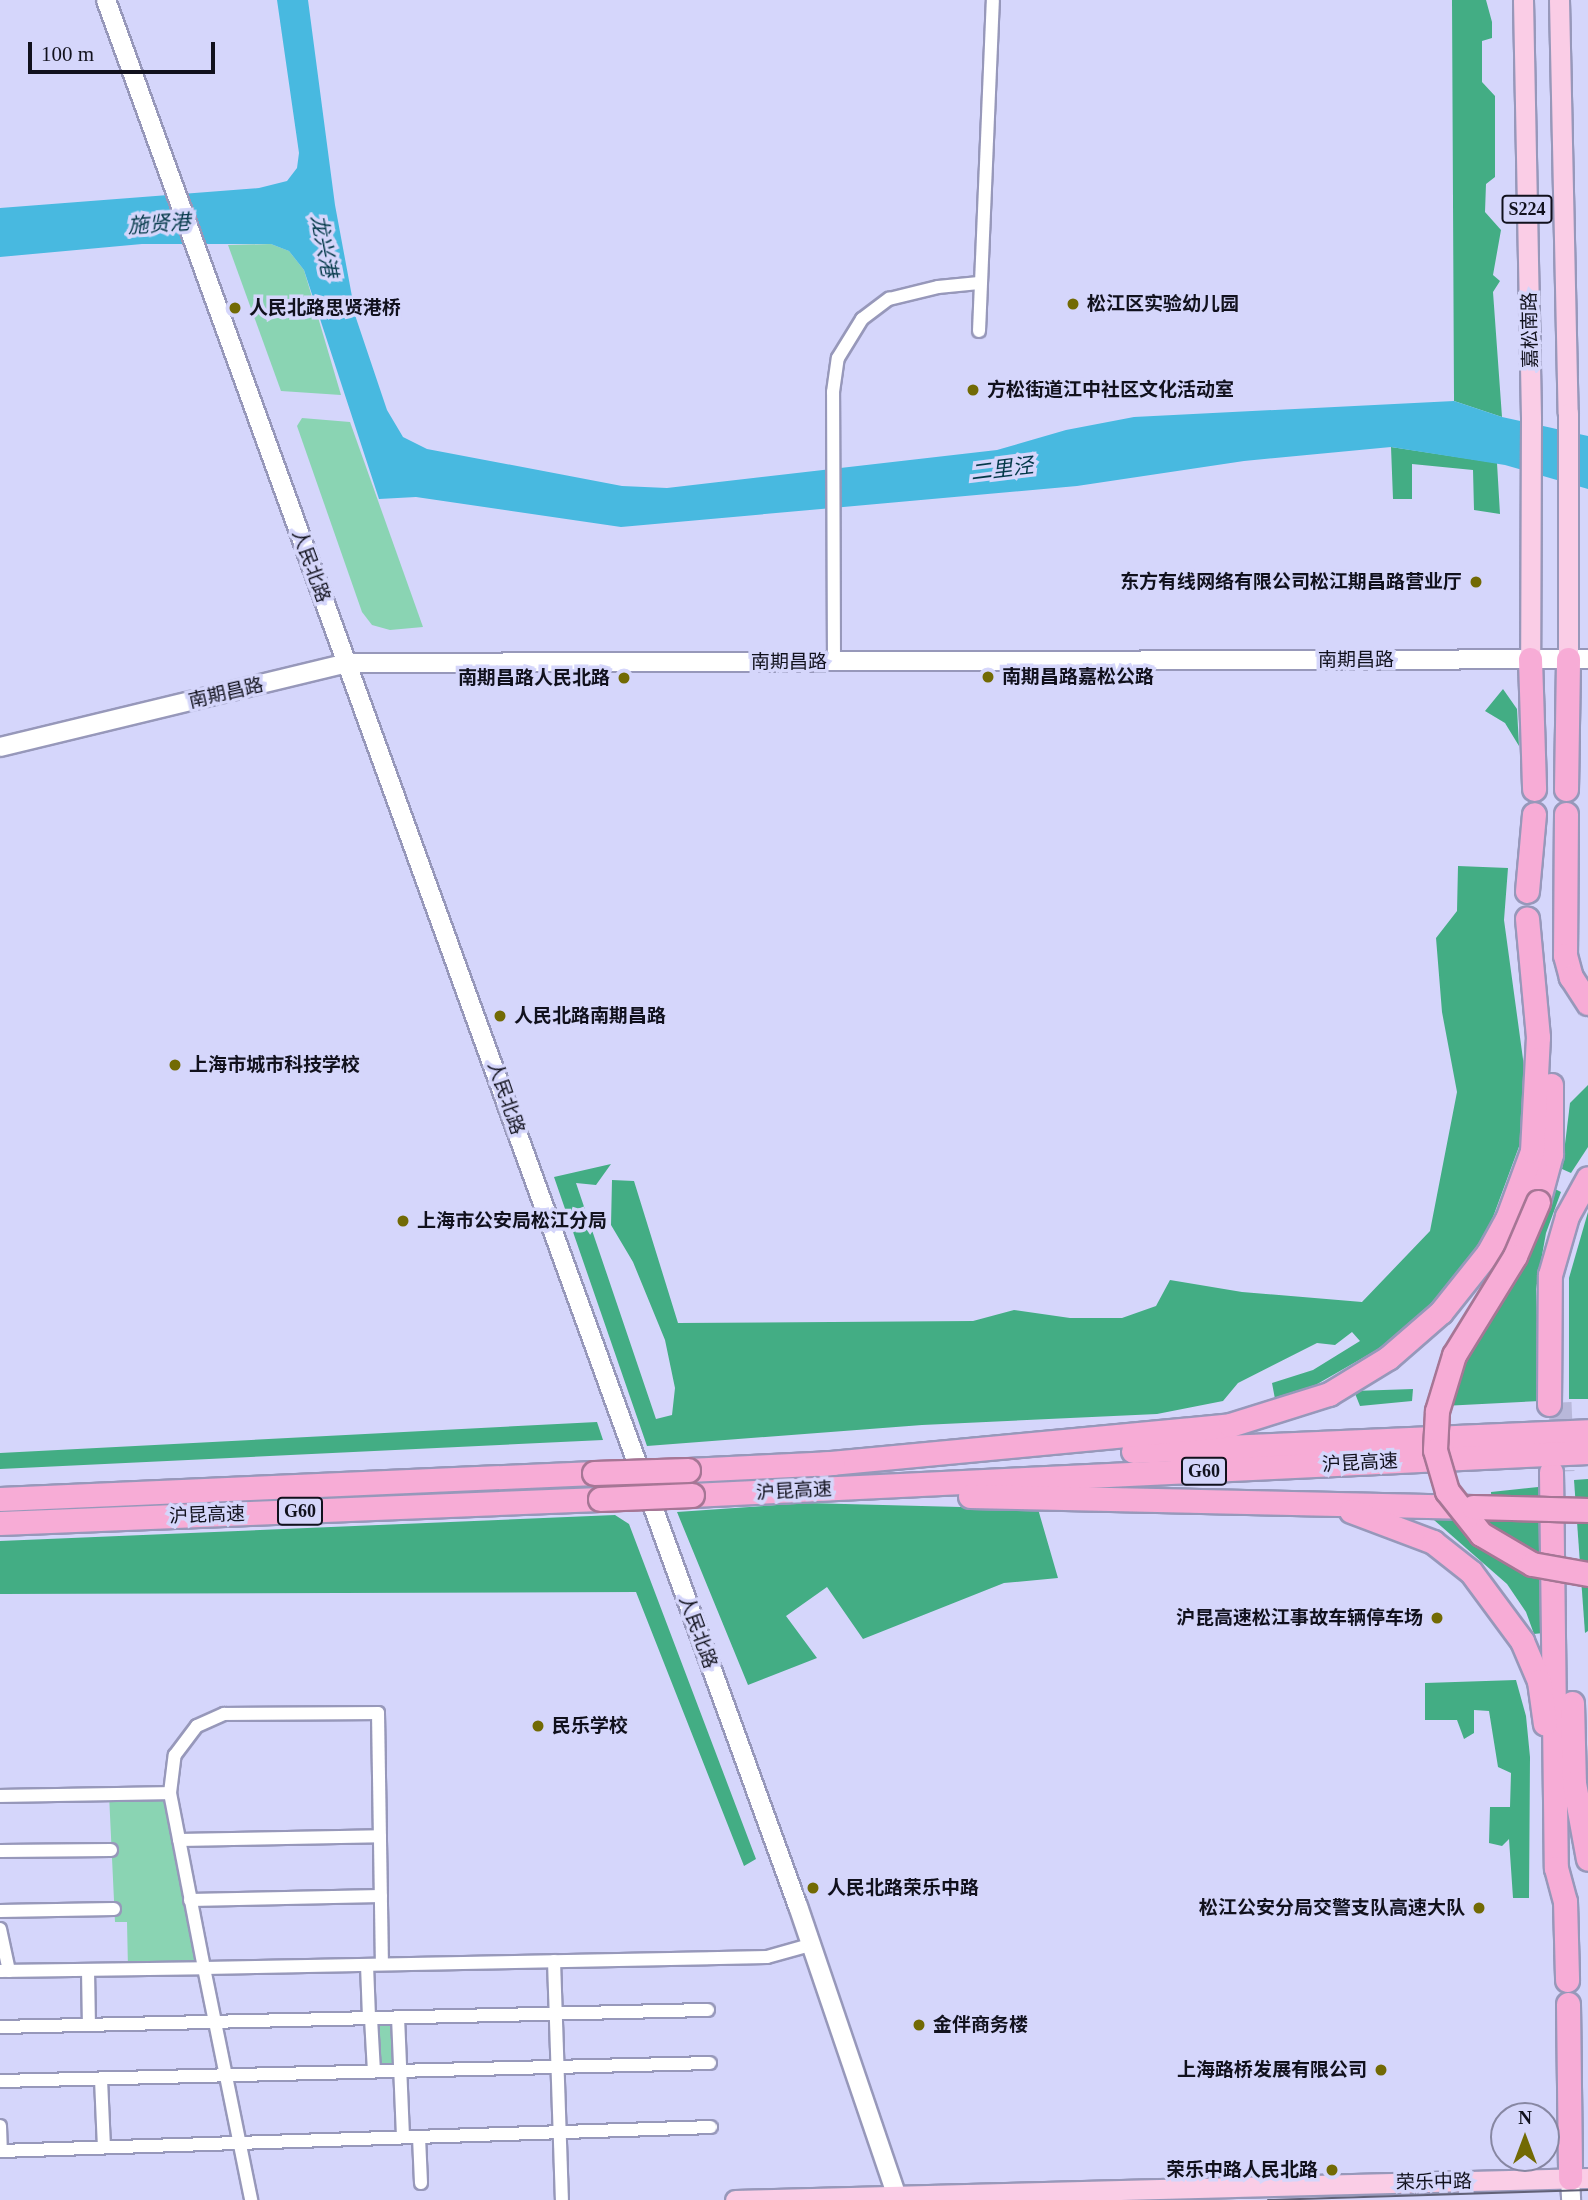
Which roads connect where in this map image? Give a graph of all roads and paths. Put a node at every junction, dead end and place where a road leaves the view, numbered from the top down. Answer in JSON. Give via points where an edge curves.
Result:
{"nodes":[{"id":1,"x":106,"y":0,"type":"edge"},
{"id":2,"x":993,"y":0,"type":"edge"},
{"id":3,"x":1523,"y":0,"type":"edge"},
{"id":4,"x":1559,"y":0,"type":"edge"},
{"id":5,"x":979,"y":283,"type":"junction"},
{"id":6,"x":979,"y":331,"type":"dead end"},
{"id":7,"x":1530,"y":659,"type":"junction"},
{"id":8,"x":1578,"y":659,"type":"edge"},
{"id":9,"x":834,"y":662,"type":"junction"},
{"id":10,"x":347,"y":663,"type":"junction"},
{"id":11,"x":0,"y":747,"type":"edge"},
{"id":12,"x":1534,"y":789,"type":"dead end"},
{"id":13,"x":1566,"y":789,"type":"dead end"},
{"id":14,"x":1534,"y":814,"type":"dead end"},
{"id":15,"x":1566,"y":814,"type":"dead end"},
{"id":16,"x":1527,"y":891,"type":"dead end"},
{"id":17,"x":1588,"y":1003,"type":"edge"},
{"id":18,"x":1588,"y":1178,"type":"edge"},
{"id":19,"x":1588,"y":1204,"type":"edge"},
{"id":20,"x":1588,"y":1424,"type":"edge"},
{"id":21,"x":1588,"y":1431,"type":"edge"},
{"id":22,"x":1393,"y":1440,"type":"junction"},
{"id":23,"x":1588,"y":1452,"type":"edge"},
{"id":24,"x":820,"y":1464,"type":"junction"},
{"id":25,"x":820,"y":1490,"type":"junction"},
{"id":26,"x":0,"y":1499,"type":"edge"},
{"id":27,"x":1303,"y":1502,"type":"junction"},
{"id":28,"x":1588,"y":1510,"type":"edge"},
{"id":29,"x":0,"y":1523,"type":"edge"},
{"id":30,"x":1588,"y":1574,"type":"edge"},
{"id":31,"x":1588,"y":1739,"type":"edge"},
{"id":32,"x":1553,"y":1754,"type":"junction"},
{"id":33,"x":170,"y":1793,"type":"junction"},
{"id":34,"x":0,"y":1796,"type":"edge"},
{"id":35,"x":1579,"y":1813,"type":"junction"},
{"id":36,"x":380,"y":1836,"type":"junction"},
{"id":37,"x":179,"y":1840,"type":"junction"},
{"id":38,"x":111,"y":1850,"type":"dead end"},
{"id":39,"x":0,"y":1851,"type":"edge"},
{"id":40,"x":1588,"y":1859,"type":"edge"},
{"id":41,"x":381,"y":1896,"type":"junction"},
{"id":42,"x":190,"y":1900,"type":"junction"},
{"id":43,"x":114,"y":1909,"type":"dead end"},
{"id":44,"x":0,"y":1911,"type":"edge"},
{"id":45,"x":0,"y":1929,"type":"edge"},
{"id":46,"x":810,"y":1945,"type":"junction"},
{"id":47,"x":554,"y":1961,"type":"junction"},
{"id":48,"x":382,"y":1964,"type":"junction"},
{"id":49,"x":367,"y":1965,"type":"junction"},
{"id":50,"x":204,"y":1968,"type":"junction"},
{"id":51,"x":88,"y":1970,"type":"junction"},
{"id":52,"x":4,"y":1971,"type":"edge"},
{"id":53,"x":1567,"y":1980,"type":"dead end"},
{"id":54,"x":1567,"y":2004,"type":"dead end"},
{"id":55,"x":708,"y":2010,"type":"dead end"},
{"id":56,"x":555,"y":2013,"type":"junction"},
{"id":57,"x":398,"y":2017,"type":"junction"},
{"id":58,"x":370,"y":2018,"type":"junction"},
{"id":59,"x":215,"y":2022,"type":"junction"},
{"id":60,"x":89,"y":2025,"type":"junction"},
{"id":61,"x":0,"y":2027,"type":"edge"},
{"id":62,"x":710,"y":2063,"type":"dead end"},
{"id":63,"x":557,"y":2067,"type":"junction"},
{"id":64,"x":374,"y":2071,"type":"junction"},
{"id":65,"x":400,"y":2071,"type":"junction"},
{"id":66,"x":225,"y":2075,"type":"junction"},
{"id":67,"x":101,"y":2078,"type":"junction"},
{"id":68,"x":0,"y":2081,"type":"edge"},
{"id":69,"x":0,"y":2126,"type":"edge"},
{"id":70,"x":711,"y":2127,"type":"dead end"},
{"id":71,"x":559,"y":2132,"type":"junction"},
{"id":72,"x":403,"y":2137,"type":"junction"},
{"id":73,"x":419,"y":2137,"type":"junction"},
{"id":74,"x":239,"y":2143,"type":"junction"},
{"id":75,"x":104,"y":2147,"type":"junction"},
{"id":76,"x":0,"y":2151,"type":"edge"},
{"id":77,"x":421,"y":2183,"type":"dead end"},
{"id":78,"x":1577,"y":2186,"type":"edge"},
{"id":79,"x":898,"y":2199,"type":"edge"},
{"id":80,"x":251,"y":2200,"type":"edge"},
{"id":81,"x":562,"y":2200,"type":"edge"},
{"id":82,"x":735,"y":2200,"type":"edge"}],
"edges":[{"from":1,"to":10,"type":"main road","name":"人民北路"},
{"from":2,"to":5,"type":"street"},
{"from":3,"to":7,"type":"main road","name":"嘉松南路","number":"S224","via":[[1531,419]]},
{"from":4,"to":8,"type":"main road","name":"嘉松南路","number":"S224"},
{"from":5,"to":6,"type":"street"},
{"from":5,"to":9,"type":"street","via":[[938,286],[889,299],[862,319],[838,358],[832,459]]},
{"from":7,"to":8,"type":"main road","name":"南期昌路"},
{"from":7,"to":9,"type":"main road","name":"南期昌路"},
{"from":7,"to":12,"type":"highway"},
{"from":8,"to":13,"type":"highway"},
{"from":9,"to":10,"type":"main road","name":"南期昌路"},
{"from":10,"to":11,"type":"main road","name":"南期昌路"},
{"from":10,"to":46,"type":"main road","name":"人民北路"},
{"from":14,"to":16,"type":"highway"},
{"from":15,"to":17,"type":"highway","via":[[1565,955],[1572,978]]},
{"from":18,"to":19,"type":"highway","via":[[1567,1216],[1550,1275],[1554,1403],[1564,1277]]},
{"from":20,"to":22,"type":"highway"},
{"from":21,"to":22,"type":"highway","name":"沪昆高速","number":"G60"},
{"from":22,"to":24,"type":"highway","name":"沪昆高速","number":"G60"},
{"from":23,"to":25,"type":"highway","name":"沪昆高速","number":"G60"},
{"from":24,"to":26,"type":"highway","name":"沪昆高速","number":"G60","bridge":true},
{"from":24,"to":30,"type":"highway","bridge":true,"via":[[1230,1425],[1329,1394],[1388,1358],[1441,1312],[1488,1253],[1507,1219],[1532,1151],[1538,1037],[1527,919],[1549,1037],[1551,1154],[1538,1202],[1515,1256],[1454,1355],[1437,1411],[1435,1450],[1447,1491],[1481,1534],[1532,1564]]},
{"from":25,"to":27,"type":"highway"},
{"from":25,"to":29,"type":"highway","name":"沪昆高速","number":"G60","bridge":true},
{"from":27,"to":28,"type":"highway","bridge":true},
{"from":27,"to":32,"type":"highway","via":[[1388,1523],[1433,1542],[1471,1572],[1522,1641],[1539,1681]]},
{"from":31,"to":35,"type":"highway"},
{"from":32,"to":35,"type":"highway","via":[[1557,1727],[1557,1472]]},
{"from":32,"to":53,"type":"highway","via":[[1556,1868],[1565,1901]]},
{"from":33,"to":34,"type":"street"},
{"from":33,"to":36,"type":"street","via":[[175,1755],[197,1726],[224,1714],[378,1713]]},
{"from":33,"to":37,"type":"street"},
{"from":35,"to":40,"type":"highway"},
{"from":36,"to":37,"type":"street"},
{"from":36,"to":41,"type":"street"},
{"from":37,"to":42,"type":"street"},
{"from":38,"to":39,"type":"street"},
{"from":41,"to":42,"type":"street"},
{"from":41,"to":48,"type":"street"},
{"from":42,"to":50,"type":"street"},
{"from":43,"to":44,"type":"street"},
{"from":45,"to":52,"type":"street"},
{"from":46,"to":47,"type":"street","via":[[767,1957]]},
{"from":46,"to":79,"type":"main road","name":"人民北路"},
{"from":47,"to":48,"type":"street"},
{"from":47,"to":56,"type":"street"},
{"from":48,"to":49,"type":"street"},
{"from":49,"to":50,"type":"street"},
{"from":49,"to":58,"type":"street"},
{"from":50,"to":51,"type":"street"},
{"from":50,"to":59,"type":"street"},
{"from":51,"to":52,"type":"street"},
{"from":51,"to":60,"type":"street"},
{"from":54,"to":78,"type":"highway"},
{"from":55,"to":56,"type":"street"},
{"from":56,"to":57,"type":"street"},
{"from":56,"to":63,"type":"street"},
{"from":57,"to":58,"type":"street"},
{"from":57,"to":65,"type":"street"},
{"from":58,"to":59,"type":"street"},
{"from":58,"to":64,"type":"street"},
{"from":59,"to":60,"type":"street"},
{"from":59,"to":66,"type":"street"},
{"from":60,"to":61,"type":"street"},
{"from":62,"to":63,"type":"street"},
{"from":63,"to":65,"type":"street"},
{"from":63,"to":71,"type":"street"},
{"from":64,"to":65,"type":"street"},
{"from":64,"to":66,"type":"street"},
{"from":65,"to":72,"type":"street"},
{"from":66,"to":67,"type":"street"},
{"from":66,"to":74,"type":"street"},
{"from":67,"to":68,"type":"street"},
{"from":67,"to":75,"type":"street"},
{"from":69,"to":76,"type":"street"},
{"from":70,"to":71,"type":"street"},
{"from":71,"to":73,"type":"street"},
{"from":71,"to":81,"type":"street"},
{"from":72,"to":73,"type":"street"},
{"from":72,"to":74,"type":"street"},
{"from":73,"to":77,"type":"street"},
{"from":74,"to":75,"type":"street"},
{"from":74,"to":80,"type":"street"},
{"from":75,"to":76,"type":"street"},
{"from":78,"to":79,"type":"main road","name":"荣乐中路"},
{"from":79,"to":82,"type":"main road","name":"荣乐中路"}]}
